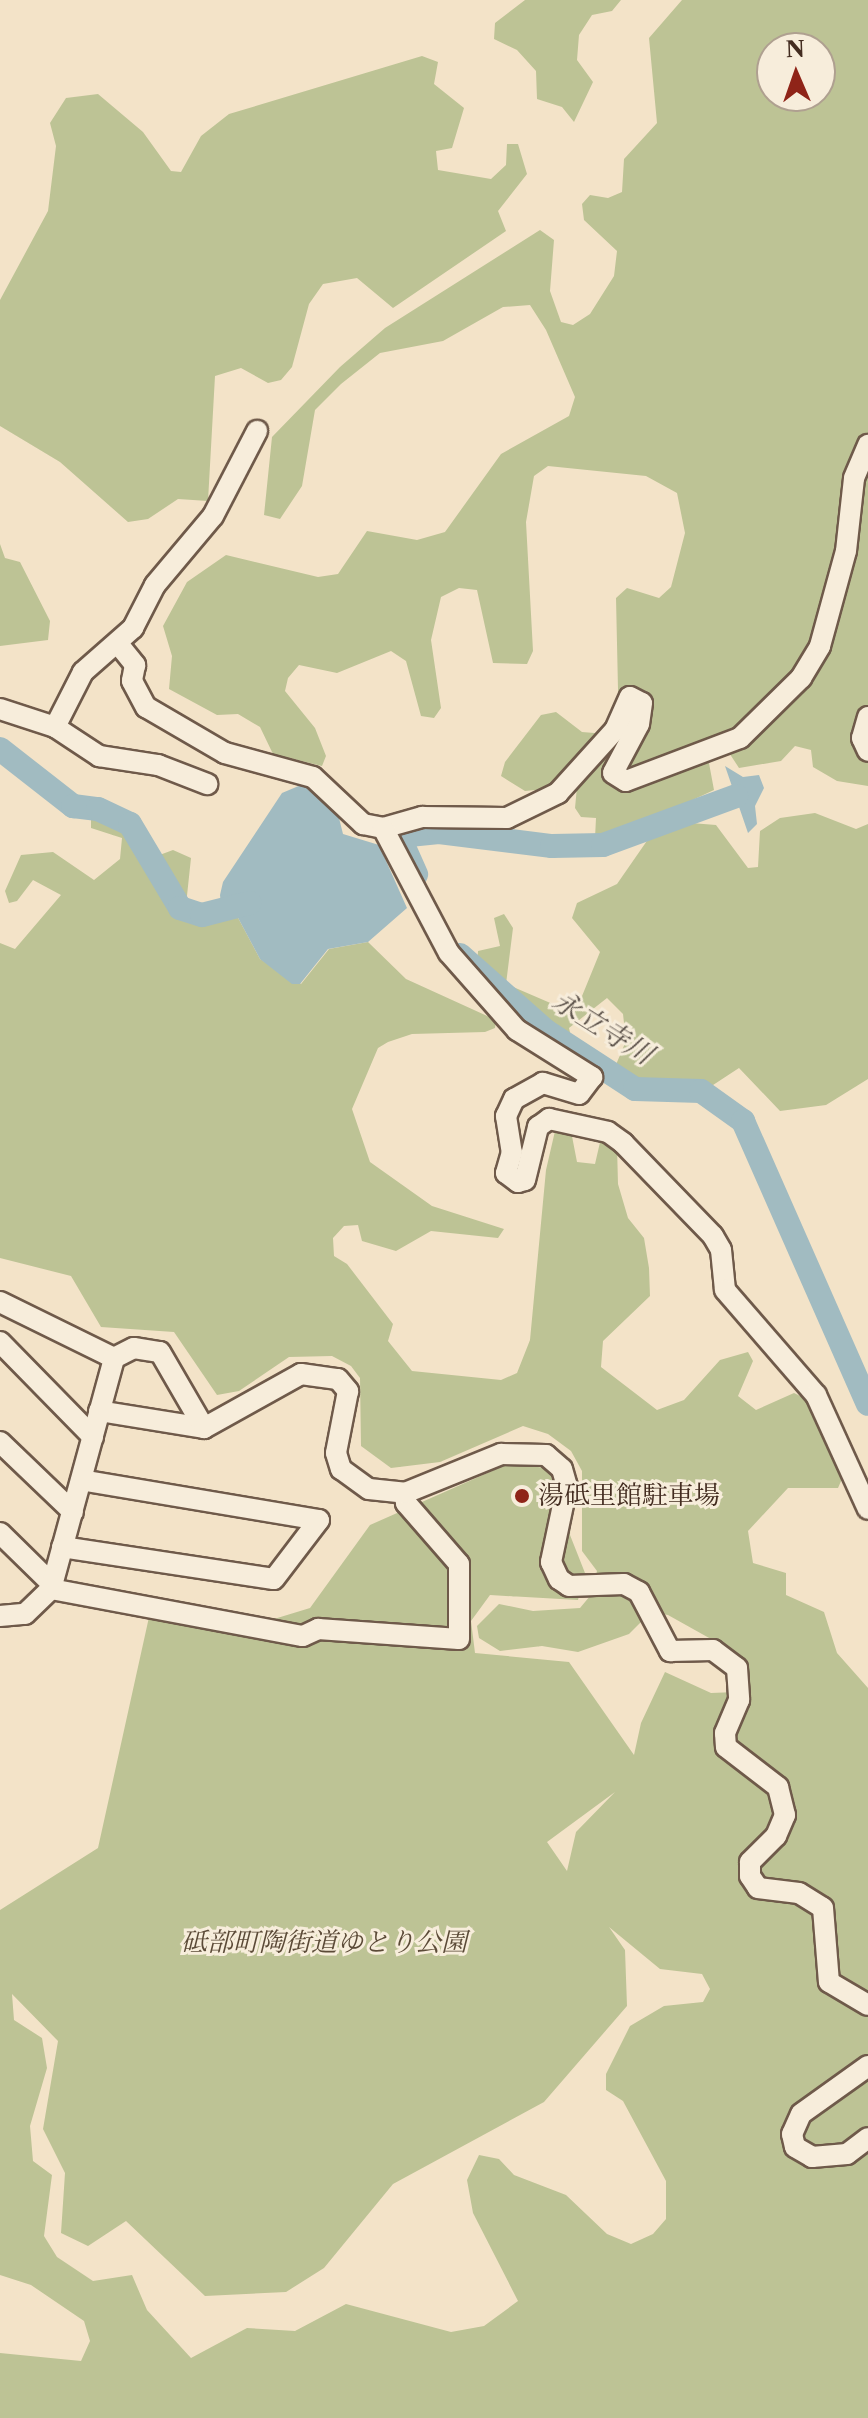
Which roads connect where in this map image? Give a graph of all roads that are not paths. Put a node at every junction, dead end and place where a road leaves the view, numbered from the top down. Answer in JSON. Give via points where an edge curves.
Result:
{"nodes":[{"id":1,"x":257,"y":431,"type":"dead end"},
{"id":2,"x":868,"y":445,"type":"edge"},
{"id":3,"x":119,"y":645,"type":"junction"},
{"id":4,"x":3,"y":714,"type":"edge"},
{"id":5,"x":868,"y":717,"type":"edge"},
{"id":6,"x":55,"y":727,"type":"junction"},
{"id":7,"x":868,"y":751,"type":"edge"},
{"id":8,"x":207,"y":784,"type":"dead end"},
{"id":9,"x":383,"y":828,"type":"junction"},
{"id":10,"x":0,"y":1302,"type":"edge"},
{"id":11,"x":0,"y":1342,"type":"edge"},
{"id":12,"x":114,"y":1358,"type":"junction"},
{"id":13,"x":99,"y":1411,"type":"junction"},
{"id":14,"x":204,"y":1428,"type":"junction"},
{"id":15,"x":93,"y":1437,"type":"junction"},
{"id":16,"x":0,"y":1442,"type":"edge"},
{"id":17,"x":81,"y":1480,"type":"junction"},
{"id":18,"x":405,"y":1493,"type":"junction"},
{"id":19,"x":868,"y":1509,"type":"edge"},
{"id":20,"x":73,"y":1512,"type":"junction"},
{"id":21,"x":0,"y":1533,"type":"edge"},
{"id":22,"x":62,"y":1547,"type":"junction"},
{"id":23,"x":51,"y":1586,"type":"junction"},
{"id":24,"x":0,"y":1616,"type":"edge"},
{"id":25,"x":868,"y":2005,"type":"edge"},
{"id":26,"x":868,"y":2066,"type":"edge"},
{"id":27,"x":868,"y":2138,"type":"edge"}],
"edges":[{"from":1,"to":3,"type":"street","via":[[213,516],[155,585]]},
{"from":2,"to":9,"type":"street","via":[[854,478],[846,551],[820,646],[801,678],[740,738],[641,780],[617,779],[613,773],[641,713],[639,697],[630,697],[615,730],[558,793],[507,818],[422,817]]},
{"from":3,"to":6,"type":"street","via":[[83,672]]},
{"from":3,"to":9,"type":"street","via":[[135,665],[137,697],[178,730],[225,753],[313,777],[363,824]]},
{"from":4,"to":6,"type":"street"},
{"from":5,"to":7,"type":"street","via":[[862,738]]},
{"from":6,"to":8,"type":"street","via":[[91,753],[158,765]]},
{"from":9,"to":19,"type":"street","via":[[449,953],[517,1030],[592,1077],[579,1094],[543,1083],[514,1099],[506,1116],[512,1152],[506,1173],[518,1182],[525,1180],[538,1127],[549,1119],[608,1132],[623,1143],[713,1236],[721,1250],[725,1290],[816,1395]]},
{"from":10,"to":12,"type":"street"},
{"from":11,"to":15,"type":"street"},
{"from":12,"to":13,"type":"street"},
{"from":12,"to":14,"type":"street","via":[[134,1348],[160,1352]]},
{"from":13,"to":14,"type":"street"},
{"from":13,"to":15,"type":"street"},
{"from":14,"to":18,"type":"street","via":[[301,1374],[321,1373],[348,1391],[336,1453],[341,1469],[369,1489]]},
{"from":15,"to":17,"type":"street"},
{"from":16,"to":20,"type":"street"},
{"from":17,"to":20,"type":"street"},
{"from":17,"to":22,"type":"street","via":[[319,1520],[274,1579]]},
{"from":18,"to":23,"type":"street","via":[[406,1503],[459,1564],[459,1639],[318,1629],[303,1636]]},
{"from":18,"to":25,"type":"street","via":[[522,1450],[546,1455],[562,1469],[567,1506],[551,1562],[559,1579],[569,1586],[624,1584],[639,1592],[670,1651],[713,1650],[737,1668],[739,1700],[725,1733],[726,1747],[778,1787],[785,1815],[776,1836],[750,1862],[750,1876],[758,1888],[799,1893],[823,1908],[829,1982]]},
{"from":20,"to":22,"type":"street"},
{"from":21,"to":23,"type":"street"},
{"from":22,"to":23,"type":"street"},
{"from":23,"to":24,"type":"street","via":[[25,1614]]},
{"from":26,"to":27,"type":"street","via":[[801,2114],[792,2134],[795,2147],[812,2157],[847,2154]]}]}
